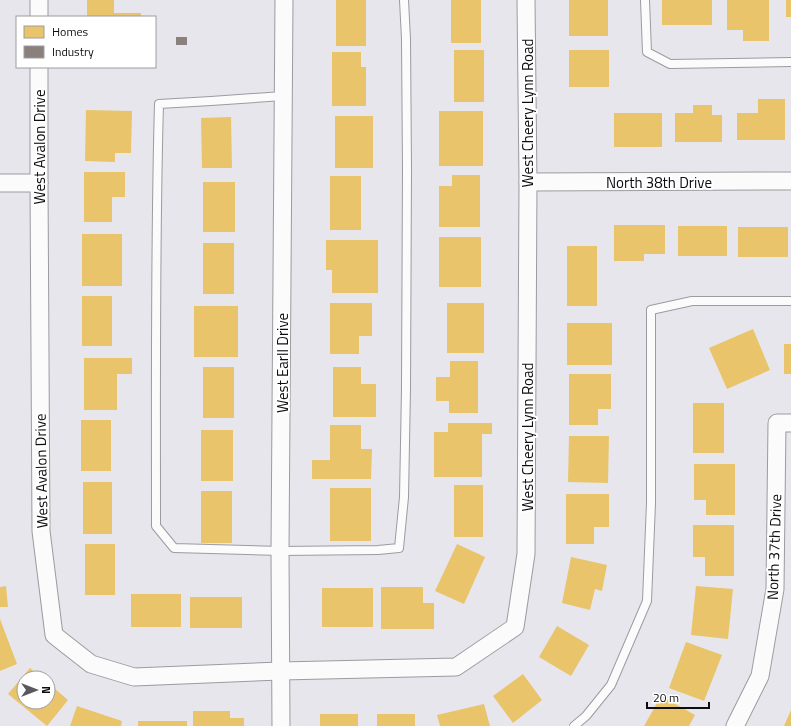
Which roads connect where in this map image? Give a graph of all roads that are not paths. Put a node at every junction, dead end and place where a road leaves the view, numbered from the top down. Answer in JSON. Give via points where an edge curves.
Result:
{"nodes":[{"id":1,"x":39,"y":0,"type":"edge"},
{"id":2,"x":284,"y":0,"type":"edge"},
{"id":3,"x":404,"y":0,"type":"edge"},
{"id":4,"x":526,"y":0,"type":"edge"},
{"id":5,"x":645,"y":0,"type":"edge"},
{"id":6,"x":39,"y":16,"type":"edge"},
{"id":7,"x":791,"y":62,"type":"edge"},
{"id":8,"x":39,"y":68,"type":"edge"},
{"id":9,"x":283,"y":96,"type":"junction"},
{"id":10,"x":791,"y":181,"type":"edge"},
{"id":11,"x":528,"y":182,"type":"junction"},
{"id":12,"x":0,"y":183,"type":"edge"},
{"id":13,"x":38,"y":183,"type":"junction"},
{"id":14,"x":791,"y":301,"type":"edge"},
{"id":15,"x":791,"y":423,"type":"edge"},
{"id":16,"x":280,"y":551,"type":"junction"},
{"id":17,"x":281,"y":671,"type":"junction"},
{"id":18,"x":281,"y":726,"type":"edge"},
{"id":19,"x":574,"y":726,"type":"edge"},
{"id":20,"x":735,"y":726,"type":"edge"}],
"edges":[{"from":1,"to":6,"type":"street"},
{"from":2,"to":9,"type":"street","name":"West Earll Drive"},
{"from":3,"to":16,"type":"lane","via":[[407,161],[406,382],[404,497],[399,548]]},
{"from":4,"to":11,"type":"street","name":"West Cheery Lynn Road"},
{"from":5,"to":7,"type":"lane","via":[[647,52],[670,64]]},
{"from":8,"to":13,"type":"street","name":"West Avalon Drive"},
{"from":9,"to":16,"type":"street","name":"West Earll Drive"},
{"from":9,"to":16,"type":"lane","via":[[159,104],[157,205],[156,526],[174,548]]},
{"from":10,"to":11,"type":"street","name":"North 38th Drive"},
{"from":11,"to":17,"type":"street","name":"West Cheery Lynn Road","via":[[526,554],[515,627],[456,667]]},
{"from":12,"to":13,"type":"street"},
{"from":13,"to":17,"type":"street","name":"West Avalon Drive","via":[[41,532],[54,635],[91,664],[134,677]]},
{"from":14,"to":19,"type":"lane","via":[[692,301],[651,310],[651,503],[647,601],[611,685],[586,716]]},
{"from":15,"to":20,"type":"street","name":"North 37th Drive","via":[[777,423],[775,589],[760,676]]},
{"from":16,"to":17,"type":"street","name":"West Earll Drive"},
{"from":17,"to":18,"type":"street","name":"West Earll Drive"}]}
